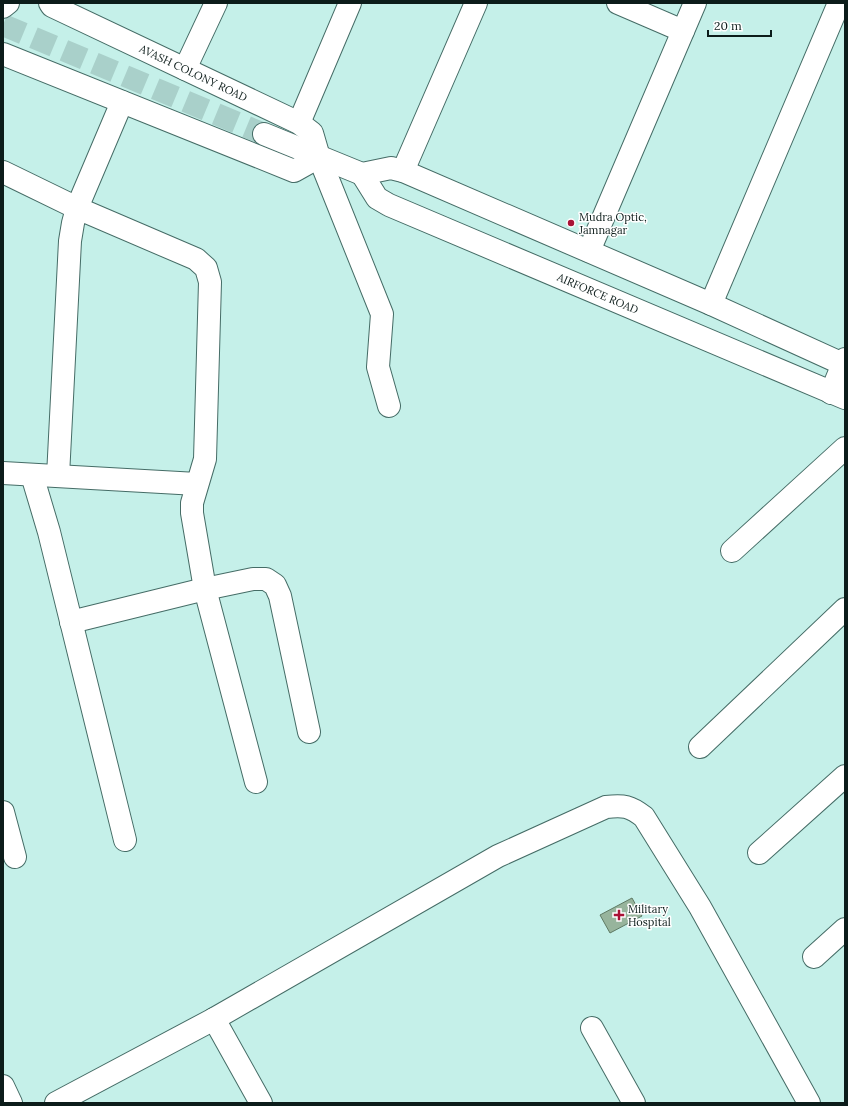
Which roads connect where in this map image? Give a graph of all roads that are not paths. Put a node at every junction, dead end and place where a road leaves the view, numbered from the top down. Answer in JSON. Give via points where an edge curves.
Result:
{"nodes":[{"id":1,"x":8,"y":3,"type":"edge"},
{"id":2,"x":50,"y":3,"type":"edge"},
{"id":3,"x":216,"y":3,"type":"edge"},
{"id":4,"x":350,"y":3,"type":"edge"},
{"id":5,"x":476,"y":3,"type":"edge"},
{"id":6,"x":618,"y":3,"type":"edge"},
{"id":7,"x":695,"y":3,"type":"edge"},
{"id":8,"x":838,"y":3,"type":"edge"},
{"id":9,"x":3,"y":7,"type":"edge"},
{"id":10,"x":683,"y":31,"type":"junction"},
{"id":11,"x":3,"y":54,"type":"edge"},
{"id":12,"x":185,"y":69,"type":"junction"},
{"id":13,"x":122,"y":102,"type":"junction"},
{"id":14,"x":299,"y":123,"type":"junction"},
{"id":15,"x":264,"y":134,"type":"tunnel mouth"},
{"id":16,"x":319,"y":157,"type":"junction"},
{"id":17,"x":403,"y":171,"type":"junction"},
{"id":18,"x":3,"y":172,"type":"edge"},
{"id":19,"x":362,"y":174,"type":"junction"},
{"id":20,"x":77,"y":208,"type":"junction"},
{"id":21,"x":589,"y":251,"type":"junction"},
{"id":22,"x":711,"y":304,"type":"junction"},
{"id":23,"x":844,"y":363,"type":"edge"},
{"id":24,"x":838,"y":396,"type":"edge"},
{"id":25,"x":389,"y":406,"type":"dead end"},
{"id":26,"x":845,"y":450,"type":"edge"},
{"id":27,"x":3,"y":473,"type":"edge"},
{"id":28,"x":32,"y":475,"type":"junction"},
{"id":29,"x":58,"y":476,"type":"junction"},
{"id":30,"x":197,"y":484,"type":"junction"},
{"id":31,"x":732,"y":551,"type":"dead end"},
{"id":32,"x":204,"y":589,"type":"junction"},
{"id":33,"x":845,"y":609,"type":"edge"},
{"id":34,"x":71,"y":622,"type":"junction"},
{"id":35,"x":309,"y":732,"type":"dead end"},
{"id":36,"x":700,"y":747,"type":"dead end"},
{"id":37,"x":845,"y":776,"type":"edge"},
{"id":38,"x":256,"y":782,"type":"dead end"},
{"id":39,"x":3,"y":812,"type":"edge"},
{"id":40,"x":125,"y":840,"type":"dead end"},
{"id":41,"x":759,"y":853,"type":"dead end"},
{"id":42,"x":16,"y":857,"type":"dead end"},
{"id":43,"x":845,"y":929,"type":"edge"},
{"id":44,"x":814,"y":957,"type":"dead end"},
{"id":45,"x":214,"y":1019,"type":"junction"},
{"id":46,"x":592,"y":1028,"type":"dead end"},
{"id":47,"x":3,"y":1086,"type":"edge"},
{"id":48,"x":11,"y":1103,"type":"edge"},
{"id":49,"x":56,"y":1103,"type":"edge"},
{"id":50,"x":261,"y":1103,"type":"edge"},
{"id":51,"x":634,"y":1103,"type":"edge"},
{"id":52,"x":809,"y":1103,"type":"edge"}],
"edges":[{"from":1,"to":9,"type":"street"},
{"from":2,"to":12,"type":"street","name":"AVASH COLONY ROAD"},
{"from":3,"to":12,"type":"street"},
{"from":4,"to":14,"type":"street"},
{"from":5,"to":17,"type":"street"},
{"from":6,"to":10,"type":"street"},
{"from":7,"to":10,"type":"street"},
{"from":8,"to":22,"type":"street"},
{"from":10,"to":21,"type":"street"},
{"from":11,"to":13,"type":"street"},
{"from":12,"to":14,"type":"street","name":"AVASH COLONY ROAD"},
{"from":13,"to":16,"type":"street","via":[[294,171]]},
{"from":13,"to":20,"type":"street"},
{"from":14,"to":16,"type":"street","name":"AVASH COLONY ROAD","via":[[312,133]]},
{"from":15,"to":16,"type":"street"},
{"from":16,"to":19,"type":"street"},
{"from":16,"to":25,"type":"street","name":"AVASH COLONY ROAD","via":[[382,314],[378,367]]},
{"from":17,"to":19,"type":"street","via":[[391,168]]},
{"from":17,"to":21,"type":"street"},
{"from":18,"to":20,"type":"street"},
{"from":19,"to":24,"type":"street","name":"AIRFORCE ROAD","via":[[377,198],[389,205]]},
{"from":20,"to":29,"type":"street","via":[[70,241]]},
{"from":20,"to":30,"type":"street","via":[[196,259],[206,268],[210,282],[205,459]]},
{"from":21,"to":22,"type":"street"},
{"from":22,"to":23,"type":"street"},
{"from":23,"to":24,"type":"street"},
{"from":26,"to":31,"type":"street"},
{"from":27,"to":28,"type":"street"},
{"from":28,"to":29,"type":"street"},
{"from":28,"to":34,"type":"street"},
{"from":29,"to":30,"type":"street"},
{"from":30,"to":32,"type":"street","via":[[192,513]]},
{"from":32,"to":34,"type":"street"},
{"from":32,"to":35,"type":"street","via":[[253,579],[266,579],[275,585],[280,596]]},
{"from":32,"to":38,"type":"street"},
{"from":33,"to":36,"type":"street"},
{"from":34,"to":40,"type":"street"},
{"from":37,"to":41,"type":"street"},
{"from":39,"to":42,"type":"street"},
{"from":43,"to":44,"type":"street"},
{"from":45,"to":49,"type":"street"},
{"from":45,"to":50,"type":"street"},
{"from":45,"to":52,"type":"street","via":[[498,856],[606,807],[620,805],[634,809],[644,817],[700,907]]},
{"from":46,"to":51,"type":"street"},
{"from":47,"to":48,"type":"street"}]}
